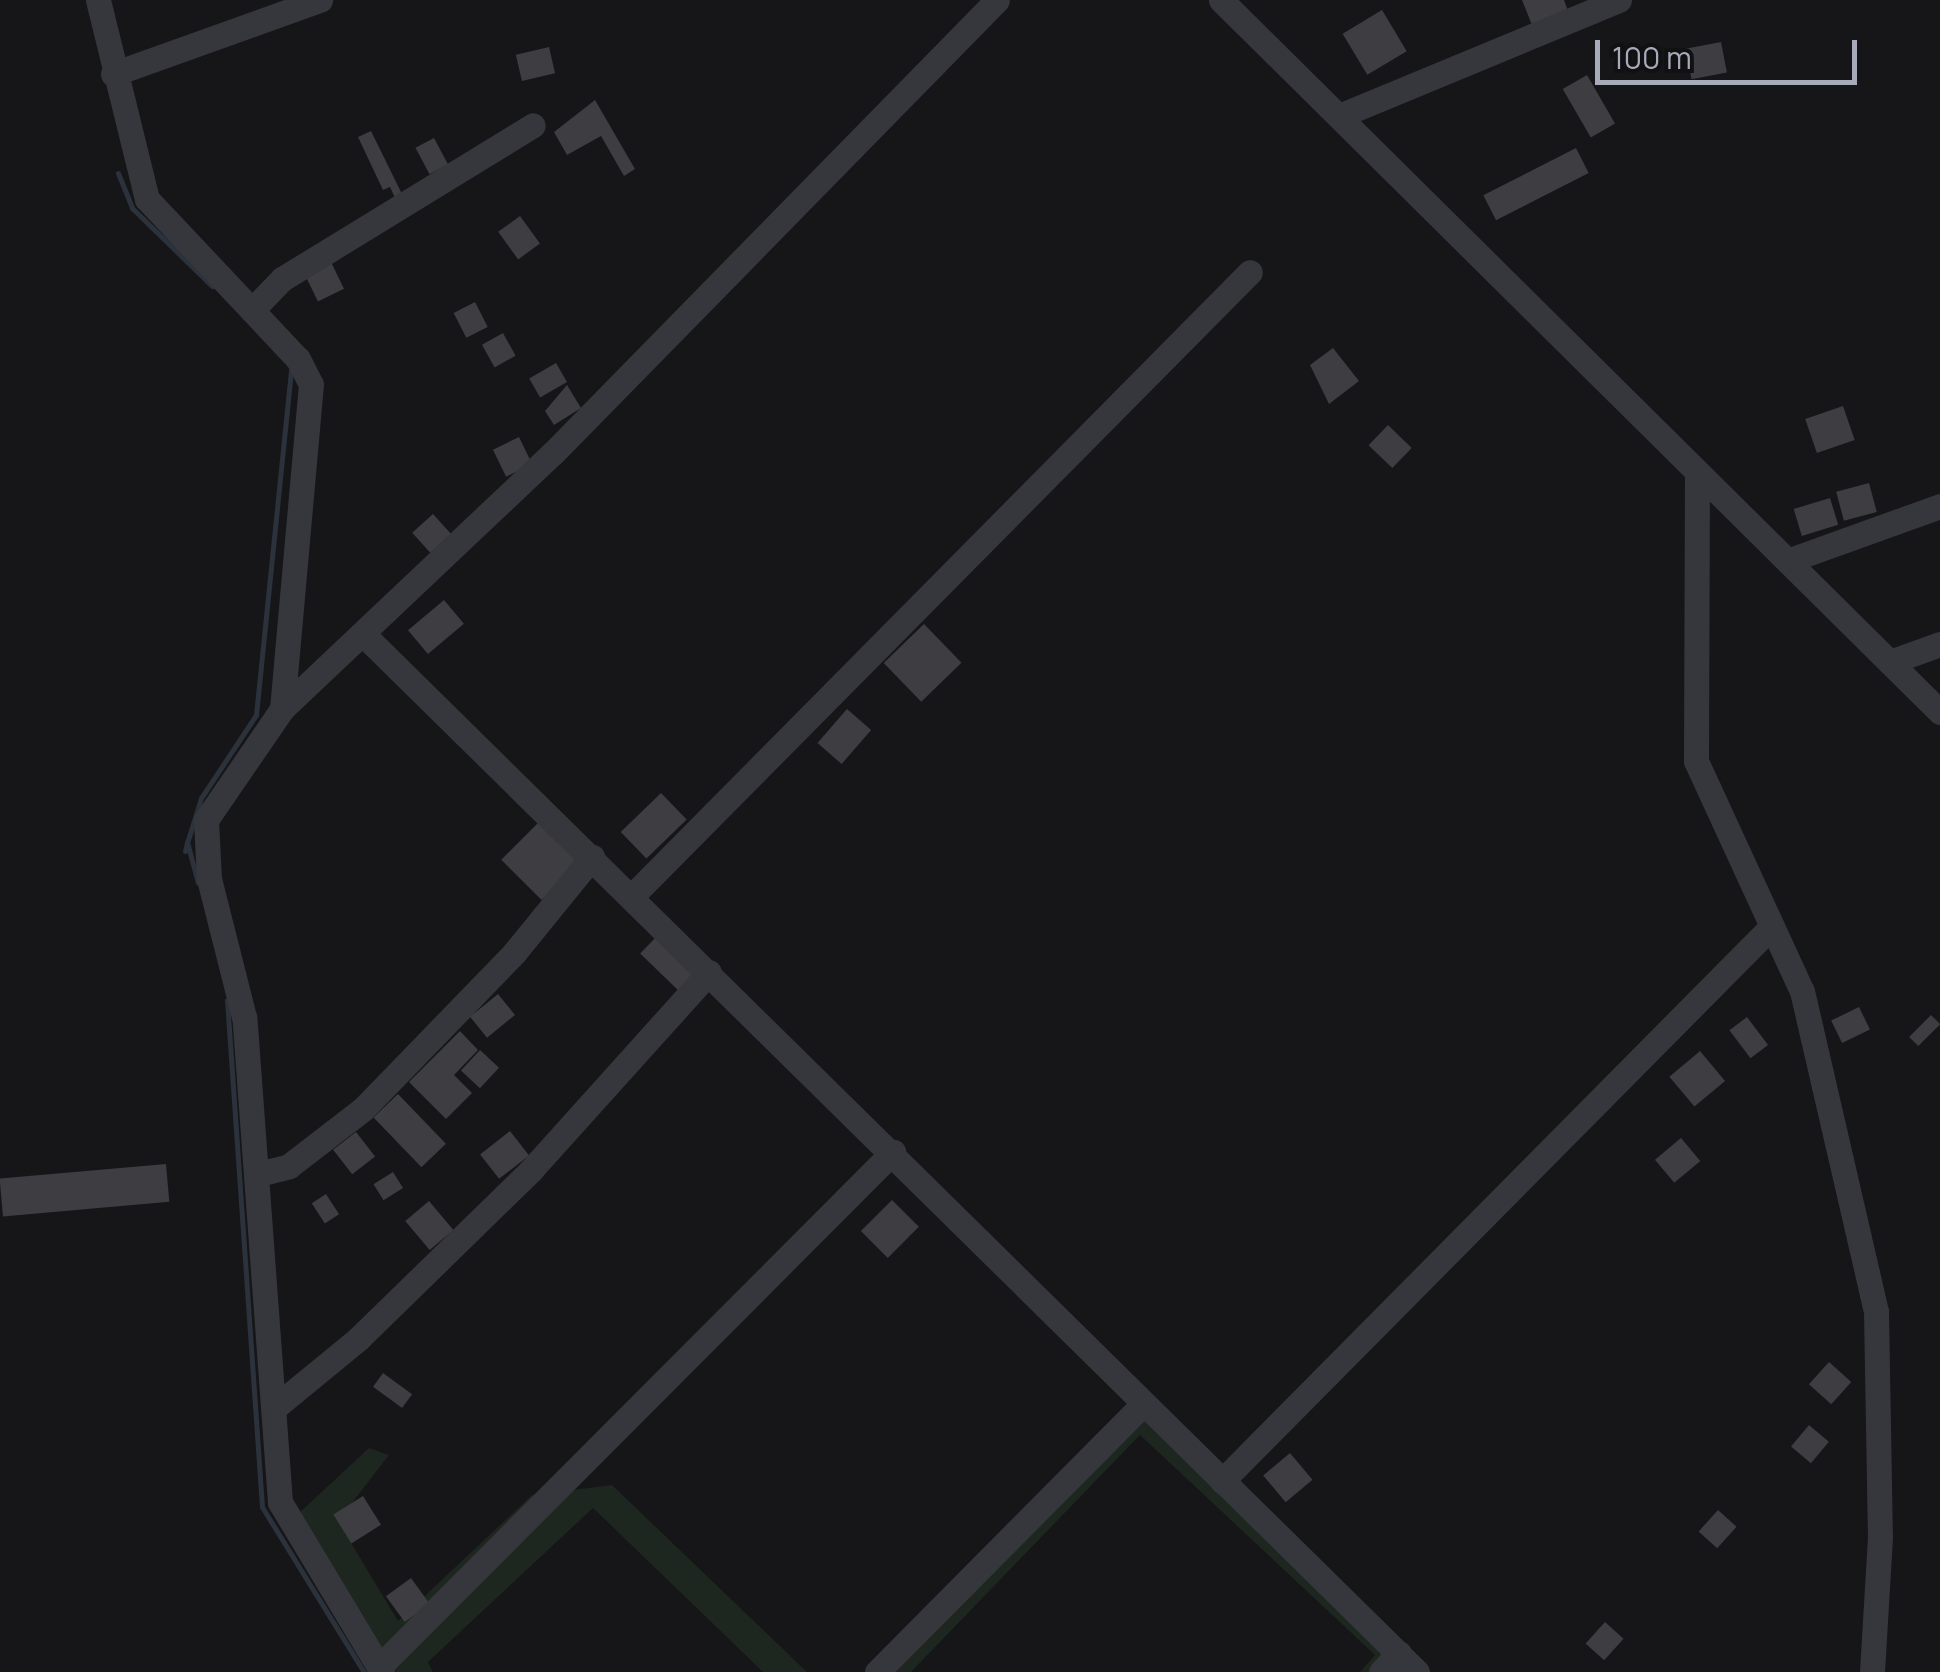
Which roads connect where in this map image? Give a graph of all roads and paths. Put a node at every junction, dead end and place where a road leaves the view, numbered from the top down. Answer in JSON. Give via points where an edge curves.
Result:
{"nodes":[{"id":1,"x":98,"y":0,"type":"edge"},
{"id":2,"x":320,"y":0,"type":"edge"},
{"id":3,"x":997,"y":0,"type":"edge"},
{"id":4,"x":1221,"y":0,"type":"edge"},
{"id":5,"x":1619,"y":0,"type":"edge"},
{"id":6,"x":113,"y":74,"type":"junction"},
{"id":7,"x":1339,"y":116,"type":"junction"},
{"id":8,"x":533,"y":124,"type":"dead end"},
{"id":9,"x":1250,"y":272,"type":"dead end"},
{"id":10,"x":252,"y":310,"type":"junction"},
{"id":11,"x":1697,"y":472,"type":"junction"},
{"id":12,"x":1940,"y":506,"type":"edge"},
{"id":13,"x":1790,"y":560,"type":"junction"},
{"id":14,"x":366,"y":637,"type":"junction"},
{"id":15,"x":1940,"y":644,"type":"edge"},
{"id":16,"x":1890,"y":662,"type":"junction"},
{"id":17,"x":282,"y":709,"type":"junction"},
{"id":18,"x":1940,"y":712,"type":"edge"},
{"id":19,"x":592,"y":857,"type":"junction"},
{"id":20,"x":632,"y":896,"type":"junction"},
{"id":21,"x":1771,"y":927,"type":"junction"},
{"id":22,"x":709,"y":972,"type":"junction"},
{"id":23,"x":893,"y":1152,"type":"junction"},
{"id":24,"x":258,"y":1174,"type":"junction"},
{"id":25,"x":1143,"y":1404,"type":"junction"},
{"id":26,"x":274,"y":1408,"type":"junction"},
{"id":27,"x":1222,"y":1481,"type":"junction"},
{"id":28,"x":1399,"y":1666,"type":"edge"},
{"id":29,"x":380,"y":1669,"type":"edge"},
{"id":30,"x":878,"y":1672,"type":"edge"},
{"id":31,"x":1872,"y":1672,"type":"edge"}],
"edges":[{"from":1,"to":6,"type":"street"},
{"from":2,"to":6,"type":"street"},
{"from":3,"to":14,"type":"street"},
{"from":4,"to":7,"type":"street"},
{"from":5,"to":7,"type":"street"},
{"from":6,"to":10,"type":"street","via":[[132,163],[155,213]]},
{"from":7,"to":11,"type":"street"},
{"from":8,"to":10,"type":"street","via":[[282,279]]},
{"from":9,"to":20,"type":"street"},
{"from":10,"to":17,"type":"street","via":[[307,372],[313,401]]},
{"from":11,"to":13,"type":"street"},
{"from":11,"to":21,"type":"street","via":[[1696,762]]},
{"from":12,"to":13,"type":"street"},
{"from":13,"to":16,"type":"street"},
{"from":14,"to":17,"type":"street"},
{"from":14,"to":19,"type":"street"},
{"from":15,"to":16,"type":"street"},
{"from":16,"to":18,"type":"street"},
{"from":17,"to":24,"type":"street","via":[[214,805],[203,840],[240,986]]},
{"from":19,"to":20,"type":"street"},
{"from":19,"to":24,"type":"street","via":[[514,953],[363,1109],[289,1166]]},
{"from":20,"to":22,"type":"street"},
{"from":21,"to":27,"type":"street"},
{"from":21,"to":31,"type":"street","via":[[1806,1003],[1876,1311],[1880,1537]]},
{"from":22,"to":23,"type":"street"},
{"from":22,"to":26,"type":"street","via":[[530,1170],[358,1339]]},
{"from":23,"to":25,"type":"street"},
{"from":23,"to":29,"type":"street"},
{"from":24,"to":26,"type":"street"},
{"from":25,"to":27,"type":"street"},
{"from":25,"to":30,"type":"street"},
{"from":26,"to":29,"type":"street","via":[[288,1524]]},
{"from":27,"to":28,"type":"street"}]}
